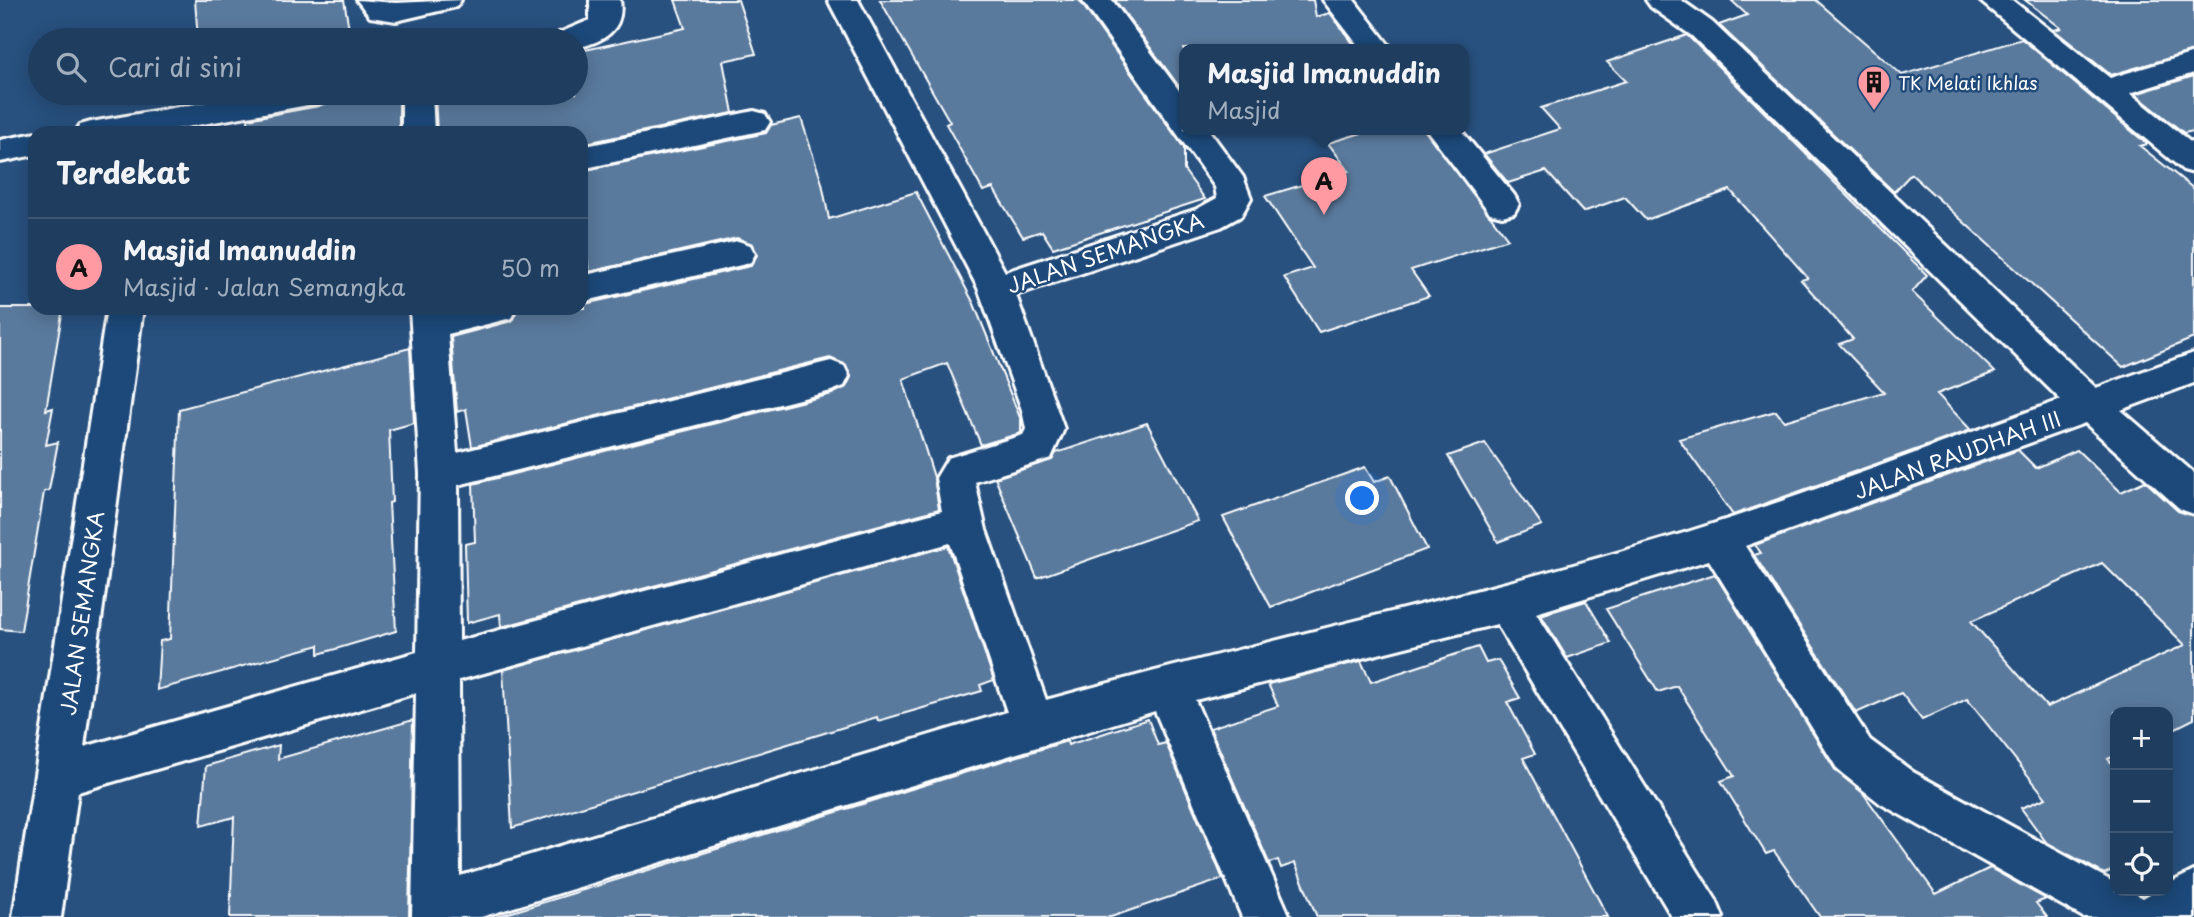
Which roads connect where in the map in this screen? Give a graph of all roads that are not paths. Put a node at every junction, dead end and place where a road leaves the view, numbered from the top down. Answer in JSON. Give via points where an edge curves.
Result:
{"nodes":[{"id":1,"x":372,"y":0,"type":"edge"},
{"id":2,"x":446,"y":0,"type":"edge"},
{"id":3,"x":605,"y":0,"type":"edge"},
{"id":4,"x":843,"y":0,"type":"edge"},
{"id":5,"x":1097,"y":0,"type":"edge"},
{"id":6,"x":1338,"y":0,"type":"edge"},
{"id":7,"x":1661,"y":0,"type":"edge"},
{"id":8,"x":1994,"y":0,"type":"edge"},
{"id":9,"x":588,"y":36,"type":"edge"},
{"id":10,"x":1373,"y":44,"type":"edge"},
{"id":11,"x":2194,"y":63,"type":"edge"},
{"id":12,"x":2106,"y":90,"type":"junction"},
{"id":13,"x":259,"y":105,"type":"edge"},
{"id":14,"x":417,"y":105,"type":"edge"},
{"id":15,"x":1179,"y":113,"type":"edge"},
{"id":16,"x":754,"y":122,"type":"dead end"},
{"id":17,"x":155,"y":126,"type":"edge"},
{"id":18,"x":418,"y":126,"type":"edge"},
{"id":19,"x":1195,"y":135,"type":"edge"},
{"id":20,"x":1447,"y":135,"type":"edge"},
{"id":21,"x":28,"y":145,"type":"edge"},
{"id":22,"x":0,"y":151,"type":"edge"},
{"id":23,"x":588,"y":157,"type":"edge"},
{"id":24,"x":2194,"y":162,"type":"edge"},
{"id":25,"x":1502,"y":204,"type":"dead end"},
{"id":26,"x":738,"y":254,"type":"dead end"},
{"id":27,"x":588,"y":287,"type":"edge"},
{"id":28,"x":996,"y":288,"type":"junction"},
{"id":29,"x":124,"y":315,"type":"edge"},
{"id":30,"x":428,"y":316,"type":"edge"},
{"id":31,"x":2194,"y":368,"type":"edge"},
{"id":32,"x":831,"y":376,"type":"dead end"},
{"id":33,"x":2090,"y":405,"type":"junction"},
{"id":34,"x":439,"y":474,"type":"junction"},
{"id":35,"x":2194,"y":497,"type":"edge"},
{"id":36,"x":964,"y":522,"type":"junction"},
{"id":37,"x":1719,"y":540,"type":"junction"},
{"id":38,"x":1507,"y":603,"type":"junction"},
{"id":39,"x":435,"y":667,"type":"junction"},
{"id":40,"x":1167,"y":687,"type":"junction"},
{"id":41,"x":1033,"y":724,"type":"junction"},
{"id":42,"x":58,"y":776,"type":"junction"},
{"id":43,"x":2194,"y":895,"type":"edge"},
{"id":44,"x":436,"y":912,"type":"edge"},
{"id":45,"x":37,"y":917,"type":"edge"},
{"id":46,"x":1266,"y":917,"type":"edge"},
{"id":47,"x":1699,"y":917,"type":"edge"},
{"id":48,"x":2130,"y":917,"type":"edge"},
{"id":49,"x":2156,"y":917,"type":"edge"}],
"edges":[{"from":1,"to":2,"type":"street","via":[[380,10],[396,12]]},
{"from":3,"to":9,"type":"street","via":[[608,17]]},
{"from":4,"to":28,"type":"street"},
{"from":5,"to":15,"type":"street"},
{"from":6,"to":10,"type":"street"},
{"from":7,"to":33,"type":"street","via":[[1702,29]]},
{"from":8,"to":12,"type":"street"},
{"from":11,"to":12,"type":"street"},
{"from":12,"to":24,"type":"street"},
{"from":13,"to":17,"type":"street"},
{"from":14,"to":18,"type":"street"},
{"from":16,"to":23,"type":"street"},
{"from":19,"to":28,"type":"street","name":"JALAN SEMANGKA","via":[[1231,185],[1234,198],[1229,207],[1209,218]]},
{"from":20,"to":25,"type":"street"},
{"from":21,"to":22,"type":"street"},
{"from":26,"to":27,"type":"street"},
{"from":28,"to":36,"type":"street","via":[[1045,429],[1037,447],[962,470],[955,478]]},
{"from":29,"to":42,"type":"street","name":"JALAN SEMANGKA"},
{"from":30,"to":34,"type":"street"},
{"from":31,"to":33,"type":"street","name":"JALAN RAUDHAH III"},
{"from":32,"to":34,"type":"street"},
{"from":33,"to":35,"type":"street"},
{"from":33,"to":37,"type":"street","name":"JALAN RAUDHAH III"},
{"from":34,"to":39,"type":"street"},
{"from":36,"to":39,"type":"street"},
{"from":36,"to":41,"type":"street"},
{"from":37,"to":38,"type":"street","name":"JALAN RAUDHAH III"},
{"from":37,"to":48,"type":"street","via":[[1854,755],[1898,788]]},
{"from":38,"to":40,"type":"street","name":"JALAN RAUDHAH III"},
{"from":38,"to":47,"type":"street"},
{"from":39,"to":42,"type":"street"},
{"from":39,"to":44,"type":"street"},
{"from":40,"to":41,"type":"street","name":"JALAN RAUDHAH III"},
{"from":40,"to":46,"type":"street"},
{"from":41,"to":44,"type":"street","name":"JALAN RAUDHAH III"},
{"from":42,"to":45,"type":"street","name":"JALAN SEMANGKA"},
{"from":43,"to":49,"type":"street"}]}
